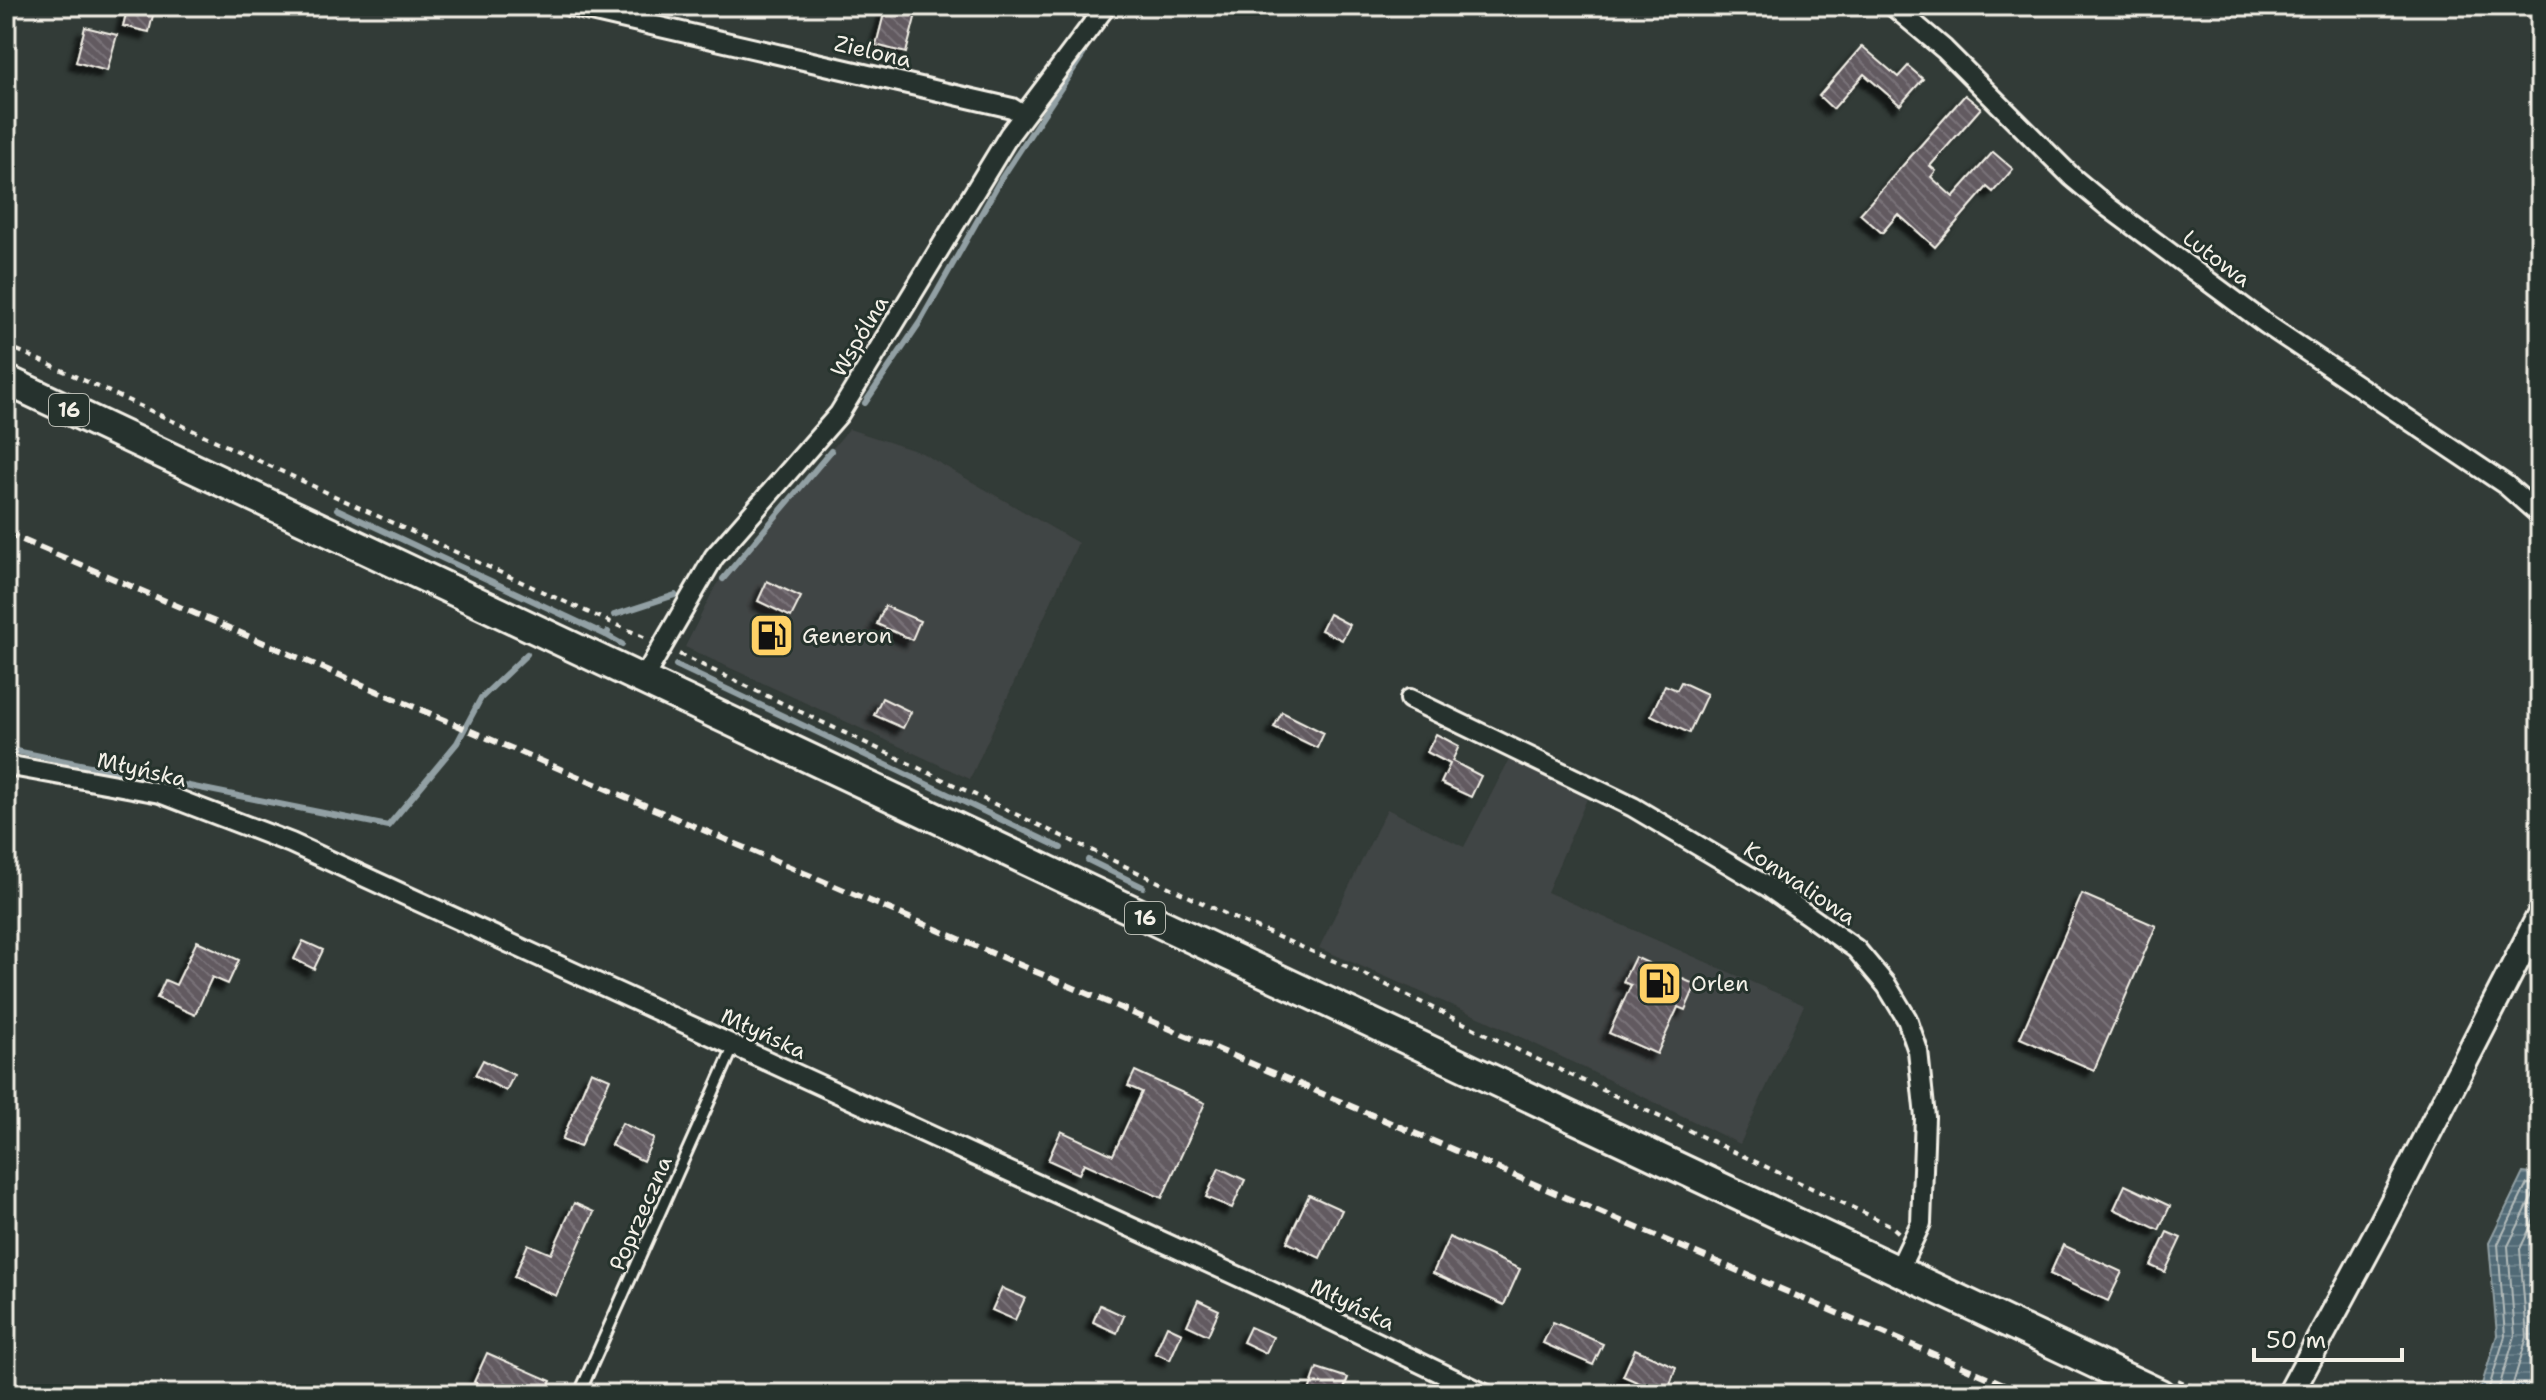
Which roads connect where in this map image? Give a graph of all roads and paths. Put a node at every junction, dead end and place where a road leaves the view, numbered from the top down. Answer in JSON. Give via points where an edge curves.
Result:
{"nodes":[{"id":1,"x":569,"y":6,"type":"edge"},
{"id":2,"x":1106,"y":6,"type":"edge"},
{"id":3,"x":1893,"y":6,"type":"edge"},
{"id":4,"x":1023,"y":115,"type":"junction"},
{"id":5,"x":6,"y":345,"type":"edge"},
{"id":6,"x":6,"y":380,"type":"edge"},
{"id":7,"x":2540,"y":515,"type":"edge"},
{"id":8,"x":662,"y":646,"type":"junction"},
{"id":9,"x":642,"y":681,"type":"junction"},
{"id":10,"x":1410,"y":699,"type":"dead end"},
{"id":11,"x":6,"y":765,"type":"edge"},
{"id":12,"x":2540,"y":915,"type":"edge"},
{"id":13,"x":734,"y":1046,"type":"junction"},
{"id":14,"x":1911,"y":1243,"type":"junction"},
{"id":15,"x":1898,"y":1271,"type":"junction"},
{"id":16,"x":2163,"y":1384,"type":"edge"},
{"id":17,"x":579,"y":1394,"type":"edge"},
{"id":18,"x":1485,"y":1394,"type":"edge"},
{"id":19,"x":2209,"y":1394,"type":"edge"},
{"id":20,"x":2290,"y":1394,"type":"edge"}],
"edges":[{"from":1,"to":4,"type":"street","name":"Zielona","via":[[1012,108]]},
{"from":2,"to":4,"type":"street","name":"Wspólna"},
{"from":3,"to":7,"type":"street","name":"Lutowa","via":[[2108,207],[2266,324],[2506,485]]},
{"from":4,"to":8,"type":"street","name":"Wspólna","via":[[839,414],[714,557]]},
{"from":5,"to":8,"type":"path"},
{"from":6,"to":9,"type":"main road","number":"16"},
{"from":8,"to":9,"type":"street","name":"Wspólna"},
{"from":8,"to":14,"type":"path","via":[[1890,1225]]},
{"from":9,"to":15,"type":"main road","number":"16"},
{"from":10,"to":14,"type":"street","name":"Konwaliowa","via":[[1633,807],[1768,887],[1856,949],[1887,986],[1918,1051],[1924,1181],[1921,1223]]},
{"from":11,"to":13,"type":"street","name":"Młyńska","via":[[160,793],[291,843]]},
{"from":12,"to":20,"type":"main road"},
{"from":13,"to":17,"type":"lane","name":"Poprzeczna"},
{"from":13,"to":18,"type":"street","name":"Młyńska"},
{"from":14,"to":15,"type":"street","name":"Konwaliowa"},
{"from":15,"to":16,"type":"main road","number":"16"},
{"from":16,"to":19,"type":"path"}]}
